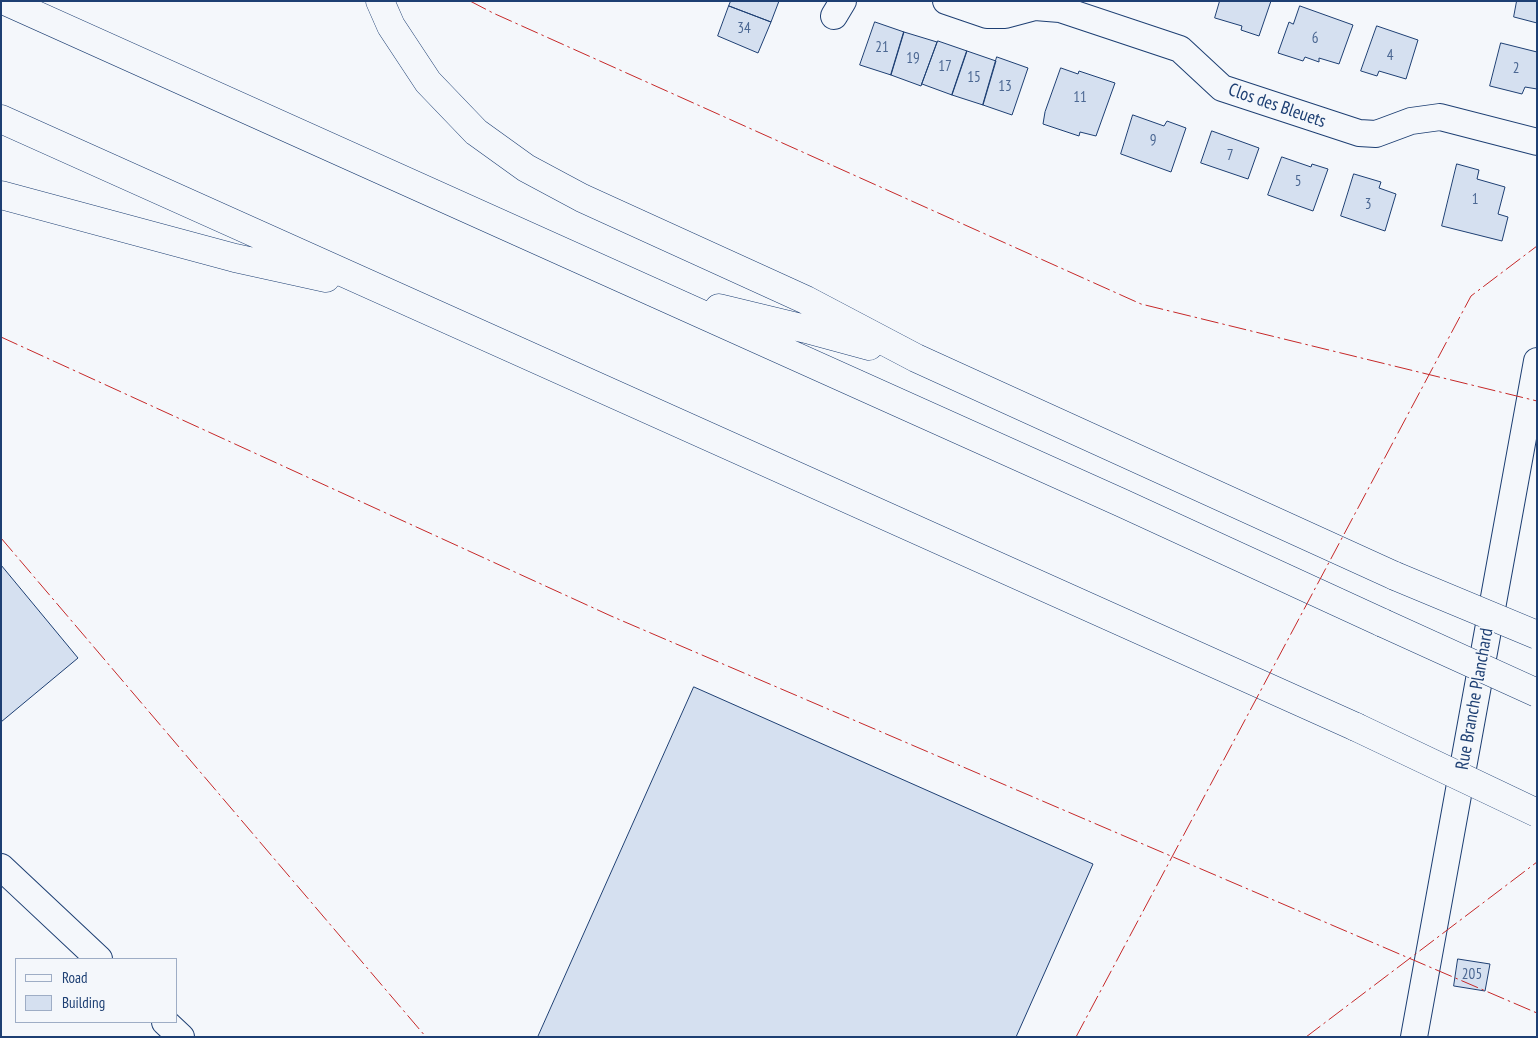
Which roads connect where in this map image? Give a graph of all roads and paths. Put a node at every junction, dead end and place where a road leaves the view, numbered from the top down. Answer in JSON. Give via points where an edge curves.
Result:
{"nodes":[{"id":1,"x":5,"y":1,"type":"edge"},
{"id":2,"x":380,"y":1,"type":"edge"},
{"id":3,"x":946,"y":1,"type":"edge"},
{"id":4,"x":1,"y":119,"type":"edge"},
{"id":5,"x":1537,"y":142,"type":"edge"},
{"id":6,"x":1,"y":195,"type":"edge"},
{"id":7,"x":376,"y":288,"type":"junction"},
{"id":8,"x":658,"y":294,"type":"junction"},
{"id":9,"x":916,"y":358,"type":"junction"},
{"id":10,"x":1537,"y":361,"type":"edge"},
{"id":11,"x":1537,"y":635,"type":"edge"},
{"id":12,"x":1537,"y":693,"type":"edge"},
{"id":13,"x":1537,"y":813,"type":"edge"},
{"id":14,"x":1,"y":867,"type":"edge"},
{"id":15,"x":98,"y":958,"type":"edge"},
{"id":16,"x":166,"y":1023,"type":"edge"},
{"id":17,"x":181,"y":1037,"type":"edge"},
{"id":18,"x":1414,"y":1037,"type":"edge"}],
"edges":[{"from":1,"to":8,"type":"highway"},
{"from":2,"to":9,"type":"highway","via":[[391,26],[428,82],[476,132],[526,168],[582,198],[806,300]]},
{"from":3,"to":5,"type":"street","name":"Clos des Bleuets","via":[[987,15],[1005,15],[1035,7],[1060,9],[1180,49],[1222,88],[1360,133],[1376,134],[1411,121],[1440,117]]},
{"from":4,"to":7,"type":"highway"},
{"from":6,"to":7,"type":"highway","via":[[235,258]]},
{"from":7,"to":13,"type":"highway","bridge":true,"via":[[1356,727]]},
{"from":8,"to":9,"type":"highway"},
{"from":8,"to":12,"type":"highway","bridge":true},
{"from":9,"to":11,"type":"highway","bridge":true,"via":[[1395,576]]},
{"from":10,"to":18,"type":"street","name":"Rue Branche Planchard"},
{"from":14,"to":15,"type":"street"},
{"from":16,"to":17,"type":"street"}]}
